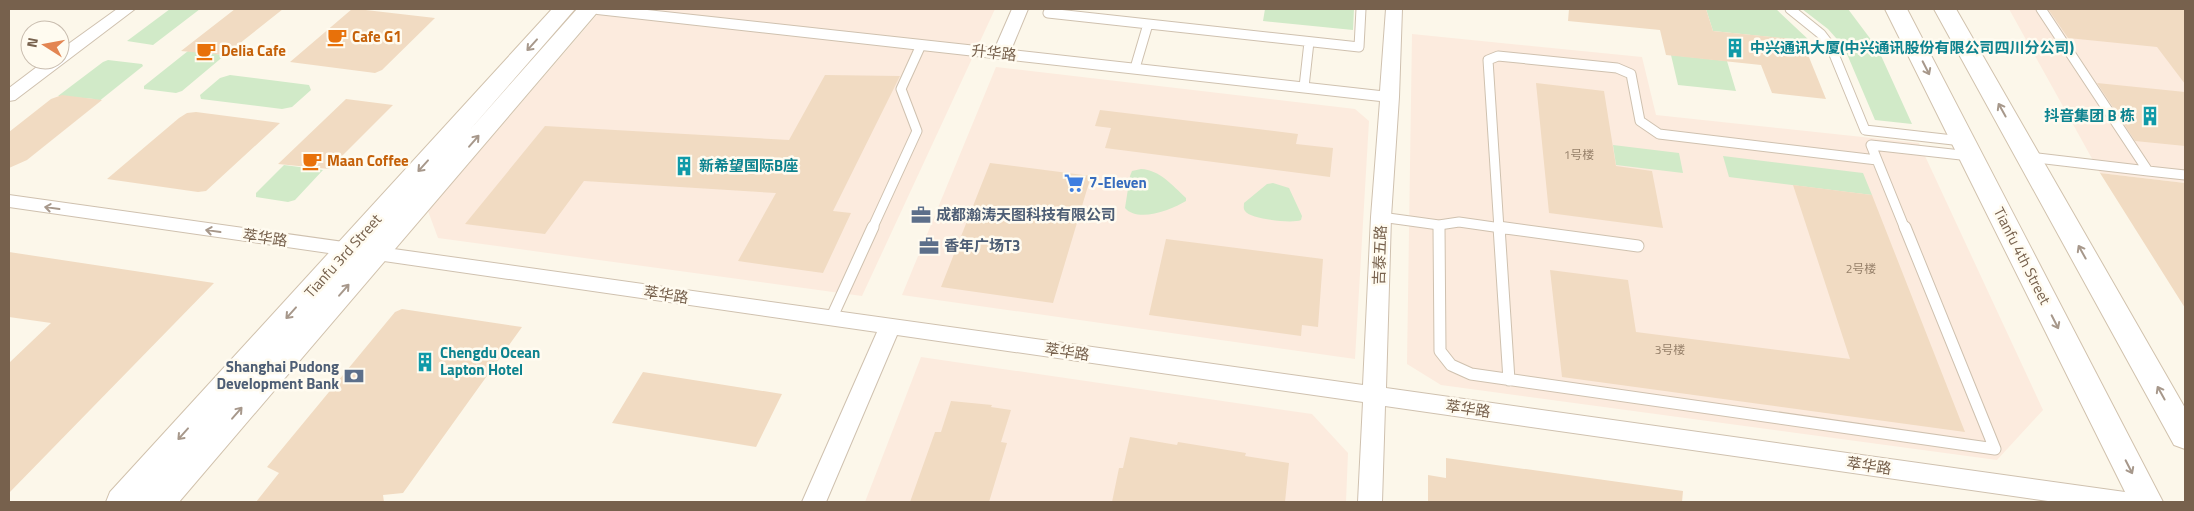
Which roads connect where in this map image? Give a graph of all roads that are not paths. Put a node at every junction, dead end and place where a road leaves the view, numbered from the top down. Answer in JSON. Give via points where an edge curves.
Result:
{"nodes":[{"id":1,"x":127,"y":9,"type":"edge"},
{"id":2,"x":564,"y":9,"type":"edge"},
{"id":3,"x":589,"y":9,"type":"edge"},
{"id":4,"x":597,"y":9,"type":"edge"},
{"id":5,"x":1020,"y":9,"type":"edge"},
{"id":6,"x":1050,"y":9,"type":"edge"},
{"id":7,"x":1361,"y":9,"type":"edge"},
{"id":8,"x":1394,"y":9,"type":"edge"},
{"id":9,"x":1790,"y":9,"type":"edge"},
{"id":10,"x":1896,"y":9,"type":"edge"},
{"id":11,"x":1945,"y":9,"type":"edge"},
{"id":12,"x":2041,"y":9,"type":"edge"},
{"id":13,"x":1148,"y":24,"type":"junction"},
{"id":14,"x":1309,"y":42,"type":"junction"},
{"id":15,"x":921,"y":45,"type":"junction"},
{"id":16,"x":70,"y":51,"type":"edge"},
{"id":17,"x":1001,"y":54,"type":"junction"},
{"id":18,"x":1135,"y":68,"type":"junction"},
{"id":19,"x":44,"y":70,"type":"edge"},
{"id":20,"x":1304,"y":87,"type":"junction"},
{"id":21,"x":9,"y":96,"type":"edge"},
{"id":22,"x":1390,"y":97,"type":"junction"},
{"id":23,"x":1968,"y":149,"type":"junction"},
{"id":24,"x":2029,"y":157,"type":"junction"},
{"id":25,"x":1877,"y":160,"type":"junction"},
{"id":26,"x":2148,"y":171,"type":"junction"},
{"id":27,"x":2185,"y":175,"type":"edge"},
{"id":28,"x":9,"y":201,"type":"edge"},
{"id":29,"x":1381,"y":217,"type":"junction"},
{"id":30,"x":1439,"y":225,"type":"junction"},
{"id":31,"x":1499,"y":227,"type":"junction"},
{"id":32,"x":1638,"y":246,"type":"dead end"},
{"id":33,"x":348,"y":250,"type":"junction"},
{"id":34,"x":376,"y":254,"type":"junction"},
{"id":35,"x":831,"y":319,"type":"junction"},
{"id":36,"x":890,"y":327,"type":"junction"},
{"id":37,"x":1509,"y":380,"type":"junction"},
{"id":38,"x":1374,"y":396,"type":"junction"},
{"id":39,"x":2185,"y":436,"type":"edge"},
{"id":40,"x":122,"y":502,"type":"edge"},
{"id":41,"x":160,"y":502,"type":"edge"},
{"id":42,"x":814,"y":502,"type":"edge"},
{"id":43,"x":1370,"y":502,"type":"edge"},
{"id":44,"x":2125,"y":502,"type":"edge"},
{"id":45,"x":2147,"y":502,"type":"edge"}],
"edges":[{"from":1,"to":16,"type":"street"},
{"from":2,"to":33,"type":"street","name":"Tianfu 3rd Street","one_way":true},
{"from":34,"to":3,"type":"street","name":"Tianfu 3rd Street","one_way":true},
{"from":4,"to":15,"type":"street","name":"升华路"},
{"from":5,"to":17,"type":"street"},
{"from":6,"to":13,"type":"lane","via":[[1048,13]]},
{"from":7,"to":14,"type":"lane","via":[[1359,46]]},
{"from":8,"to":22,"type":"street","name":"吉泰五路"},
{"from":9,"to":23,"type":"lane","via":[[1821,34],[1830,48],[1865,130]]},
{"from":10,"to":23,"type":"street","name":"Tianfu 4th Street","one_way":true},
{"from":24,"to":11,"type":"street","one_way":true},
{"from":12,"to":26,"type":"lane"},
{"from":13,"to":14,"type":"lane"},
{"from":13,"to":18,"type":"lane"},
{"from":14,"to":20,"type":"lane"},
{"from":15,"to":17,"type":"street","name":"升华路"},
{"from":15,"to":35,"type":"lane","via":[[901,89],[917,131]]},
{"from":17,"to":18,"type":"street","name":"升华路"},
{"from":18,"to":20,"type":"street","name":"升华路"},
{"from":19,"to":21,"type":"street"},
{"from":20,"to":22,"type":"street","name":"升华路"},
{"from":22,"to":29,"type":"street","name":"吉泰五路"},
{"from":23,"to":25,"type":"lane","via":[[1871,145]]},
{"from":23,"to":45,"type":"street","name":"Tianfu 4th Street","one_way":true},
{"from":24,"to":26,"type":"lane"},
{"from":39,"to":24,"type":"street","one_way":true},
{"from":25,"to":31,"type":"lane","via":[[1659,134],[1640,120],[1631,74],[1617,68],[1498,56],[1488,60]]},
{"from":25,"to":37,"type":"lane","via":[[1995,449]]},
{"from":26,"to":27,"type":"lane"},
{"from":33,"to":28,"type":"street","name":"萃华路","one_way":true},
{"from":29,"to":30,"type":"lane"},
{"from":29,"to":38,"type":"street","name":"吉泰五路"},
{"from":30,"to":31,"type":"lane","via":[[1459,222]]},
{"from":30,"to":37,"type":"lane","via":[[1440,351],[1451,365],[1470,374]]},
{"from":31,"to":32,"type":"lane"},
{"from":31,"to":37,"type":"lane"},
{"from":33,"to":34,"type":"street","name":"萃华路"},
{"from":33,"to":40,"type":"street","name":"Tianfu 3rd Street","one_way":true},
{"from":34,"to":35,"type":"street","name":"萃华路"},
{"from":41,"to":34,"type":"street","name":"Tianfu 3rd Street","one_way":true},
{"from":35,"to":36,"type":"street","name":"萃华路"},
{"from":36,"to":38,"type":"street","name":"萃华路"},
{"from":36,"to":42,"type":"street"},
{"from":38,"to":43,"type":"street","name":"吉泰五路"},
{"from":38,"to":44,"type":"street","name":"萃华路"}]}
